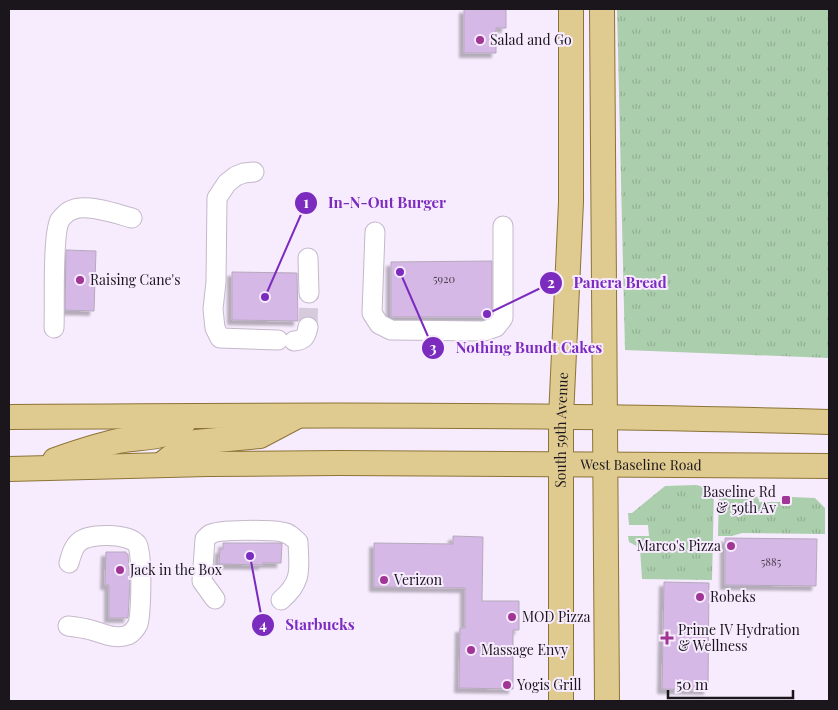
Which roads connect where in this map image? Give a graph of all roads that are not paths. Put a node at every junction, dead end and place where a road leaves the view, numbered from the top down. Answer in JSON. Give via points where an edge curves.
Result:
{"nodes":[{"id":1,"x":571,"y":9,"type":"edge"},
{"id":2,"x":602,"y":9,"type":"edge"},
{"id":3,"x":254,"y":172,"type":"dead end"},
{"id":4,"x":132,"y":218,"type":"dead end"},
{"id":5,"x":502,"y":226,"type":"dead end"},
{"id":6,"x":375,"y":232,"type":"dead end"},
{"id":7,"x":308,"y":258,"type":"dead end"},
{"id":8,"x":309,"y":293,"type":"tunnel mouth"},
{"id":9,"x":308,"y":327,"type":"dead end"},
{"id":10,"x":54,"y":328,"type":"dead end"},
{"id":11,"x":300,"y":415,"type":"junction"},
{"id":12,"x":188,"y":416,"type":"junction"},
{"id":13,"x":9,"y":417,"type":"edge"},
{"id":14,"x":561,"y":417,"type":"junction"},
{"id":15,"x":605,"y":418,"type":"junction"},
{"id":16,"x":829,"y":422,"type":"edge"},
{"id":17,"x":561,"y":463,"type":"junction"},
{"id":18,"x":606,"y":463,"type":"junction"},
{"id":19,"x":161,"y":465,"type":"junction"},
{"id":20,"x":829,"y":466,"type":"edge"},
{"id":21,"x":20,"y":468,"type":"edge"},
{"id":22,"x":69,"y":563,"type":"dead end"},
{"id":23,"x":215,"y":599,"type":"dead end"},
{"id":24,"x":281,"y":600,"type":"dead end"},
{"id":25,"x":68,"y":626,"type":"dead end"},
{"id":26,"x":560,"y":701,"type":"edge"},
{"id":27,"x":607,"y":701,"type":"edge"}],
"edges":[{"from":1,"to":14,"type":"main road","name":"South 59th Avenue","via":[[571,202]]},
{"from":2,"to":15,"type":"main road"},
{"from":3,"to":9,"type":"lane","via":[[236,176],[217,198],[215,328],[220,338],[302,340]]},
{"from":4,"to":10,"type":"lane","via":[[85,208],[72,210],[61,218],[56,237]]},
{"from":5,"to":6,"type":"lane","via":[[503,318],[496,327],[484,332],[391,330],[379,324],[372,313]]},
{"from":7,"to":8,"type":"lane"},
{"from":11,"to":12,"type":"main road"},
{"from":11,"to":14,"type":"main road"},
{"from":11,"to":19,"type":"main road","via":[[260,436],[187,445]]},
{"from":12,"to":13,"type":"main road"},
{"from":12,"to":21,"type":"main road","via":[[183,425],[160,435],[119,440]]},
{"from":14,"to":15,"type":"main road"},
{"from":14,"to":17,"type":"main road","name":"South 59th Avenue"},
{"from":15,"to":16,"type":"main road"},
{"from":15,"to":18,"type":"main road"},
{"from":17,"to":18,"type":"main road","name":"West Baseline Road"},
{"from":17,"to":19,"type":"main road","name":"West Baseline Road"},
{"from":17,"to":26,"type":"main road","name":"South 59th Avenue"},
{"from":18,"to":20,"type":"main road","name":"West Baseline Road"},
{"from":18,"to":27,"type":"main road"},
{"from":19,"to":21,"type":"main road"},
{"from":22,"to":25,"type":"lane","via":[[79,542],[89,537],[129,538],[138,545],[140,555],[140,616],[130,634],[120,637]]},
{"from":23,"to":24,"type":"lane","via":[[202,581],[205,539],[222,531],[256,531],[282,532],[298,542],[297,582]]}]}
